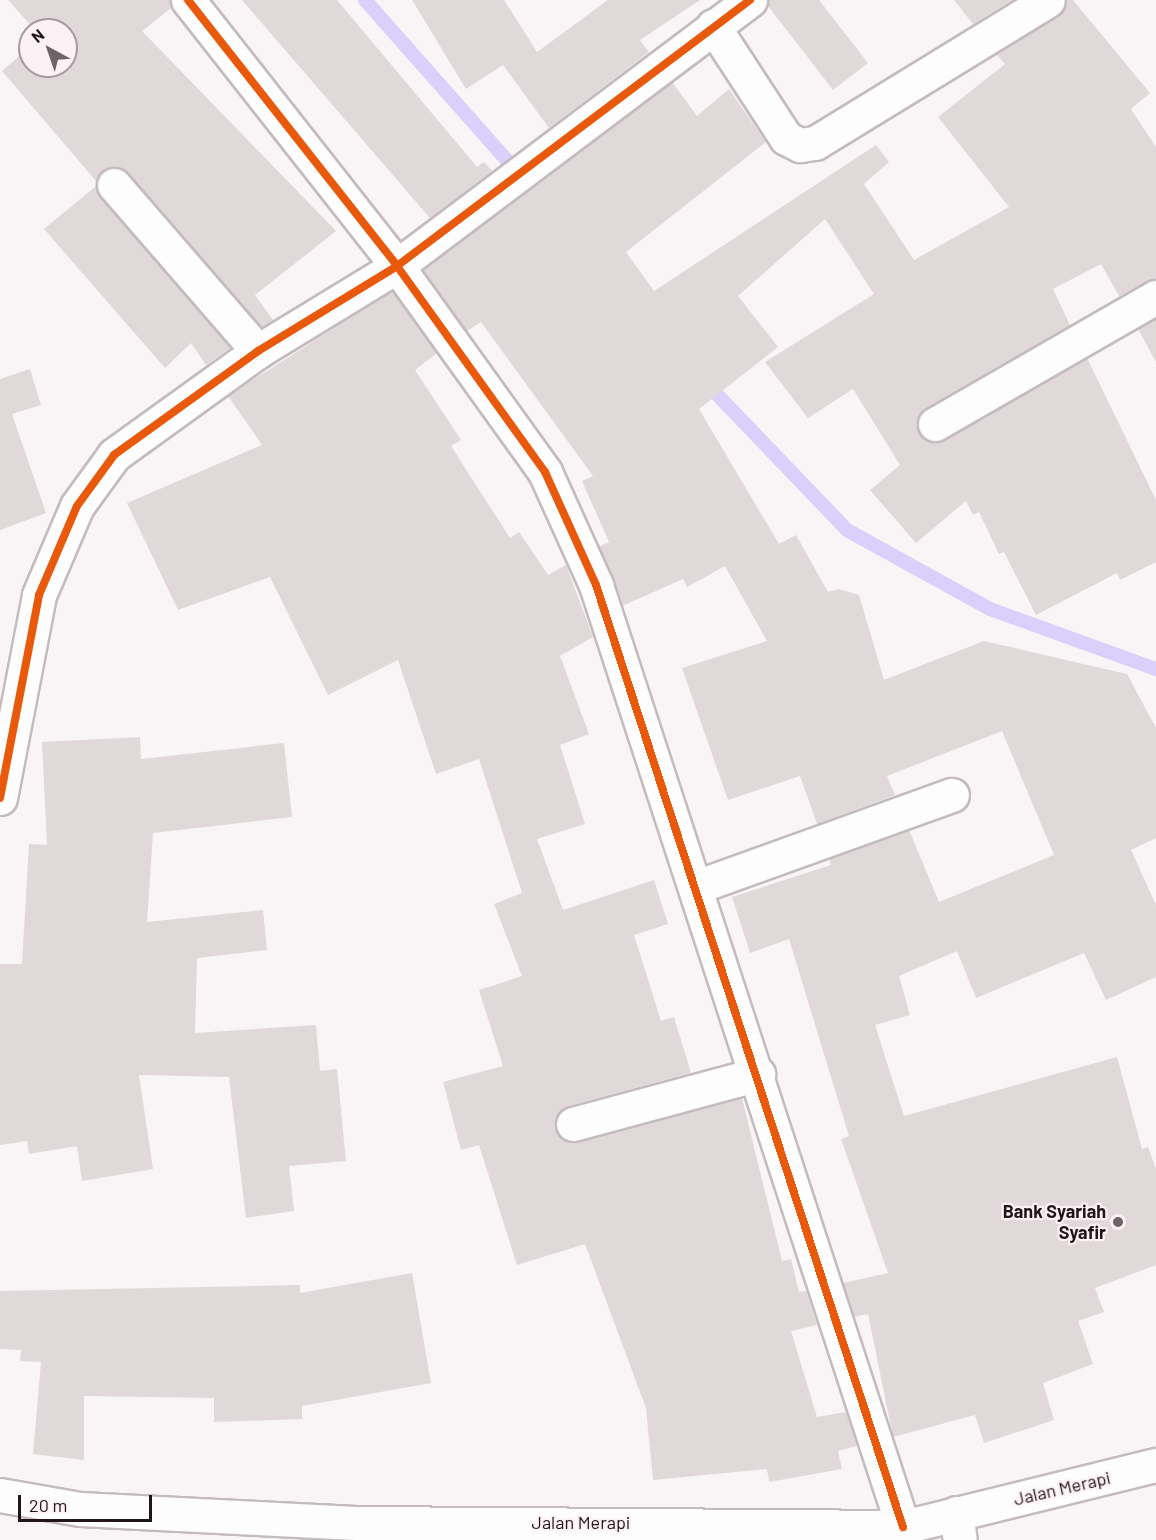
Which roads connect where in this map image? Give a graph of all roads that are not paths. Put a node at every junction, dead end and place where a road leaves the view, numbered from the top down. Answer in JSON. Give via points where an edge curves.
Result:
{"nodes":[{"id":1,"x":750,"y":0,"type":"edge"},
{"id":2,"x":1048,"y":0,"type":"edge"},
{"id":3,"x":204,"y":6,"type":"edge"},
{"id":4,"x":712,"y":26,"type":"junction"},
{"id":5,"x":114,"y":185,"type":"dead end"},
{"id":6,"x":397,"y":266,"type":"junction"},
{"id":7,"x":1156,"y":297,"type":"edge"},
{"id":8,"x":258,"y":351,"type":"junction"},
{"id":9,"x":935,"y":424,"type":"dead end"},
{"id":10,"x":952,"y":795,"type":"dead end"},
{"id":11,"x":0,"y":798,"type":"edge"},
{"id":12,"x":696,"y":886,"type":"junction"},
{"id":13,"x":758,"y":1074,"type":"junction"},
{"id":14,"x":573,"y":1124,"type":"dead end"},
{"id":15,"x":1156,"y":1465,"type":"edge"},
{"id":16,"x":0,"y":1495,"type":"edge"},
{"id":17,"x":958,"y":1526,"type":"edge"},
{"id":18,"x":903,"y":1527,"type":"junction"}],
"edges":[{"from":1,"to":4,"type":"street"},
{"from":2,"to":4,"type":"street","via":[[815,144],[800,145],[786,138]]},
{"from":3,"to":6,"type":"street"},
{"from":4,"to":6,"type":"street"},
{"from":5,"to":8,"type":"street"},
{"from":6,"to":8,"type":"street"},
{"from":6,"to":12,"type":"street","via":[[545,472],[596,585]]},
{"from":7,"to":9,"type":"street"},
{"from":8,"to":11,"type":"street","via":[[114,455],[76,506],[39,595]]},
{"from":10,"to":12,"type":"street"},
{"from":12,"to":13,"type":"street"},
{"from":13,"to":14,"type":"street"},
{"from":13,"to":18,"type":"street"},
{"from":15,"to":17,"type":"street","name":"Jalan Merapi"},
{"from":16,"to":18,"type":"street","name":"Jalan Merapi","via":[[80,1509],[361,1523]]},
{"from":17,"to":18,"type":"street","name":"Jalan Merapi"}]}
